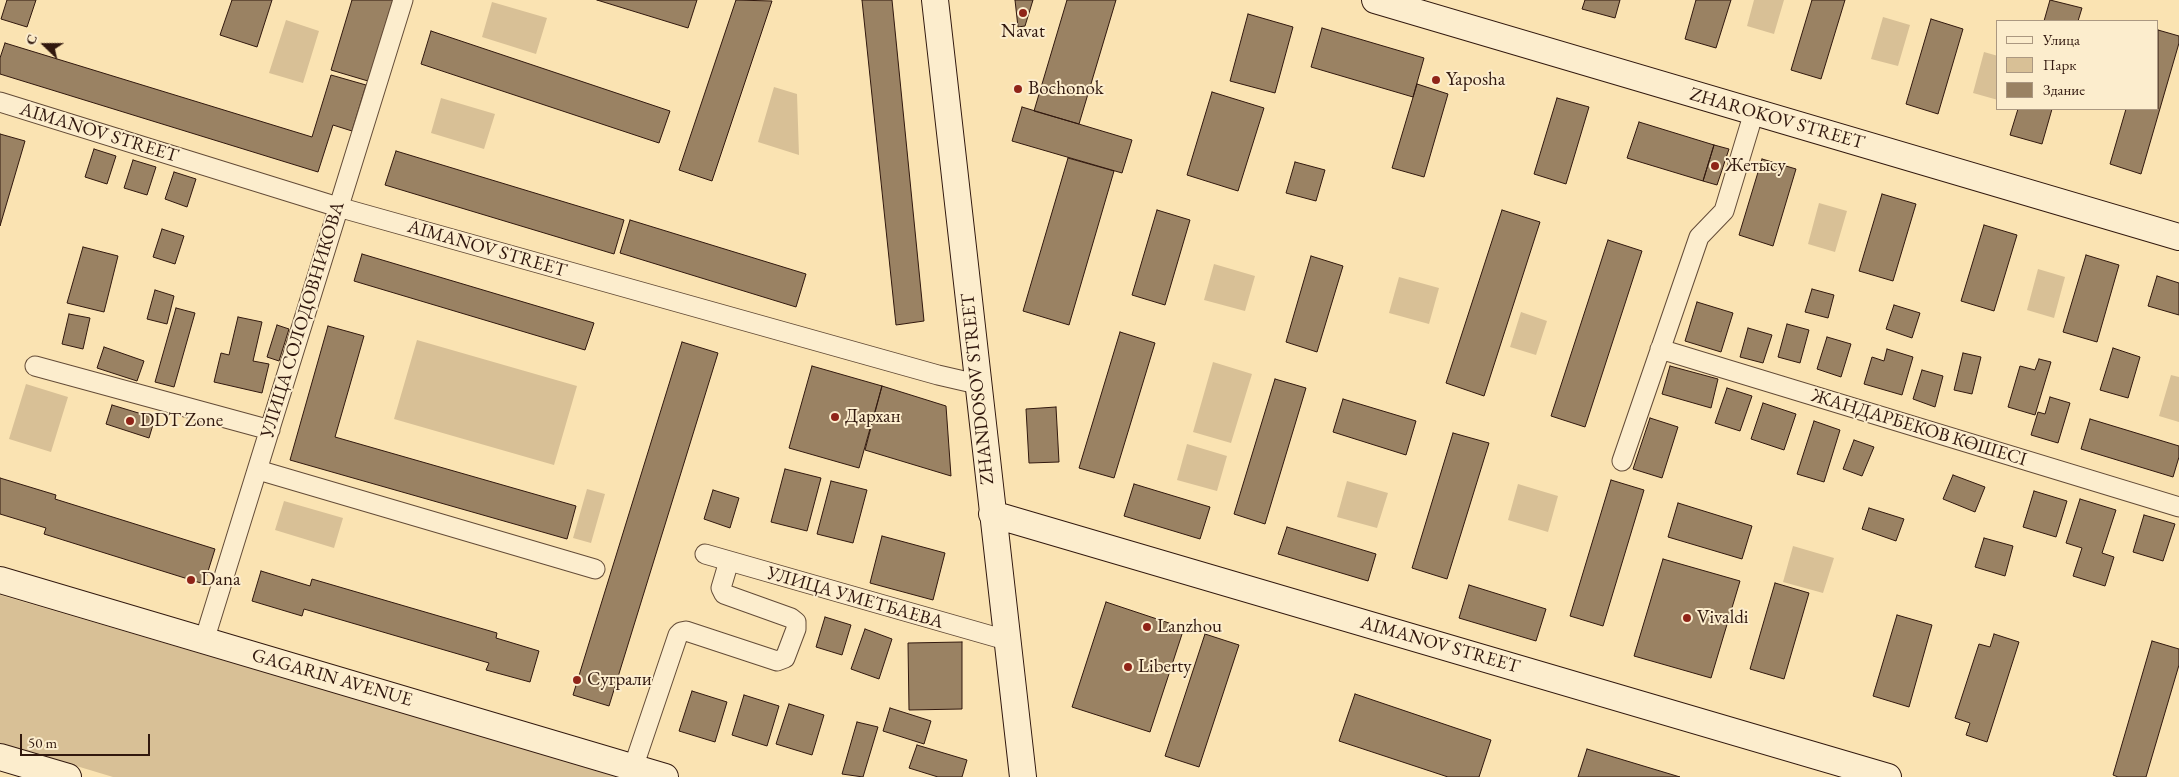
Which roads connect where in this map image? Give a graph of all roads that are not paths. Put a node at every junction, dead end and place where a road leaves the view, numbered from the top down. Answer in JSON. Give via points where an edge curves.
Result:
{"nodes":[{"id":1,"x":403,"y":0,"type":"edge"},
{"id":2,"x":935,"y":0,"type":"edge"},
{"id":3,"x":1380,"y":1,"type":"edge"},
{"id":4,"x":1419,"y":6,"type":"edge"},
{"id":5,"x":0,"y":102,"type":"edge"},
{"id":6,"x":1754,"y":112,"type":"junction"},
{"id":7,"x":338,"y":208,"type":"junction"},
{"id":8,"x":2179,"y":237,"type":"edge"},
{"id":9,"x":1660,"y":349,"type":"junction"},
{"id":10,"x":35,"y":366,"type":"dead end"},
{"id":11,"x":977,"y":384,"type":"junction"},
{"id":12,"x":270,"y":430,"type":"junction"},
{"id":13,"x":1622,"y":461,"type":"dead end"},
{"id":14,"x":258,"y":470,"type":"junction"},
{"id":15,"x":2179,"y":507,"type":"edge"},
{"id":16,"x":992,"y":514,"type":"junction"},
{"id":17,"x":705,"y":554,"type":"dead end"},
{"id":18,"x":728,"y":561,"type":"junction"},
{"id":19,"x":595,"y":569,"type":"dead end"},
{"id":20,"x":0,"y":580,"type":"edge"},
{"id":21,"x":1006,"y":640,"type":"junction"},
{"id":22,"x":204,"y":641,"type":"junction"},
{"id":23,"x":0,"y":757,"type":"edge"},
{"id":24,"x":633,"y":768,"type":"junction"},
{"id":25,"x":68,"y":777,"type":"edge"},
{"id":26,"x":664,"y":777,"type":"edge"},
{"id":27,"x":1023,"y":777,"type":"edge"},
{"id":28,"x":1888,"y":777,"type":"edge"}],
"edges":[{"from":1,"to":7,"type":"street","name":"УЛИЦА СОЛОДОВНИКОВА"},
{"from":2,"to":11,"type":"street","name":"ZHANDOSOV STREET"},
{"from":3,"to":4,"type":"street","name":"ZHAROKOV STREET"},
{"from":4,"to":6,"type":"street","name":"ZHAROKOV STREET"},
{"from":5,"to":7,"type":"street","name":"AIMANOV STREET"},
{"from":6,"to":8,"type":"street","name":"ZHAROKOV STREET"},
{"from":6,"to":9,"type":"street","via":[[1724,211],[1700,237]]},
{"from":7,"to":11,"type":"street","name":"AIMANOV STREET"},
{"from":7,"to":12,"type":"street","name":"УЛИЦА СОЛОДОВНИКОВА"},
{"from":9,"to":13,"type":"street"},
{"from":9,"to":15,"type":"street","name":"ЖАНДАРБЕКОВ КӨШЕСІ"},
{"from":10,"to":12,"type":"street"},
{"from":11,"to":16,"type":"street","name":"ZHANDOSOV STREET"},
{"from":12,"to":14,"type":"street","name":"УЛИЦА СОЛОДОВНИКОВА"},
{"from":14,"to":19,"type":"street"},
{"from":14,"to":22,"type":"street","name":"УЛИЦА СОЛОДОВНИКОВА"},
{"from":16,"to":21,"type":"street","name":"ZHANDOSOV STREET"},
{"from":16,"to":28,"type":"street","name":"AIMANOV STREET"},
{"from":17,"to":18,"type":"street","name":"УЛИЦА УМЕТБАЕВА"},
{"from":18,"to":21,"type":"street","name":"УЛИЦА УМЕТБАЕВА"},
{"from":18,"to":24,"type":"street","via":[[721,588],[724,594],[796,622],[785,658],[777,661],[681,632]]},
{"from":20,"to":22,"type":"street","name":"GAGARIN AVENUE"},
{"from":21,"to":27,"type":"street","name":"ZHANDOSOV STREET"},
{"from":22,"to":24,"type":"street","name":"GAGARIN AVENUE"},
{"from":23,"to":25,"type":"street"},
{"from":24,"to":26,"type":"street","name":"GAGARIN AVENUE"}]}
